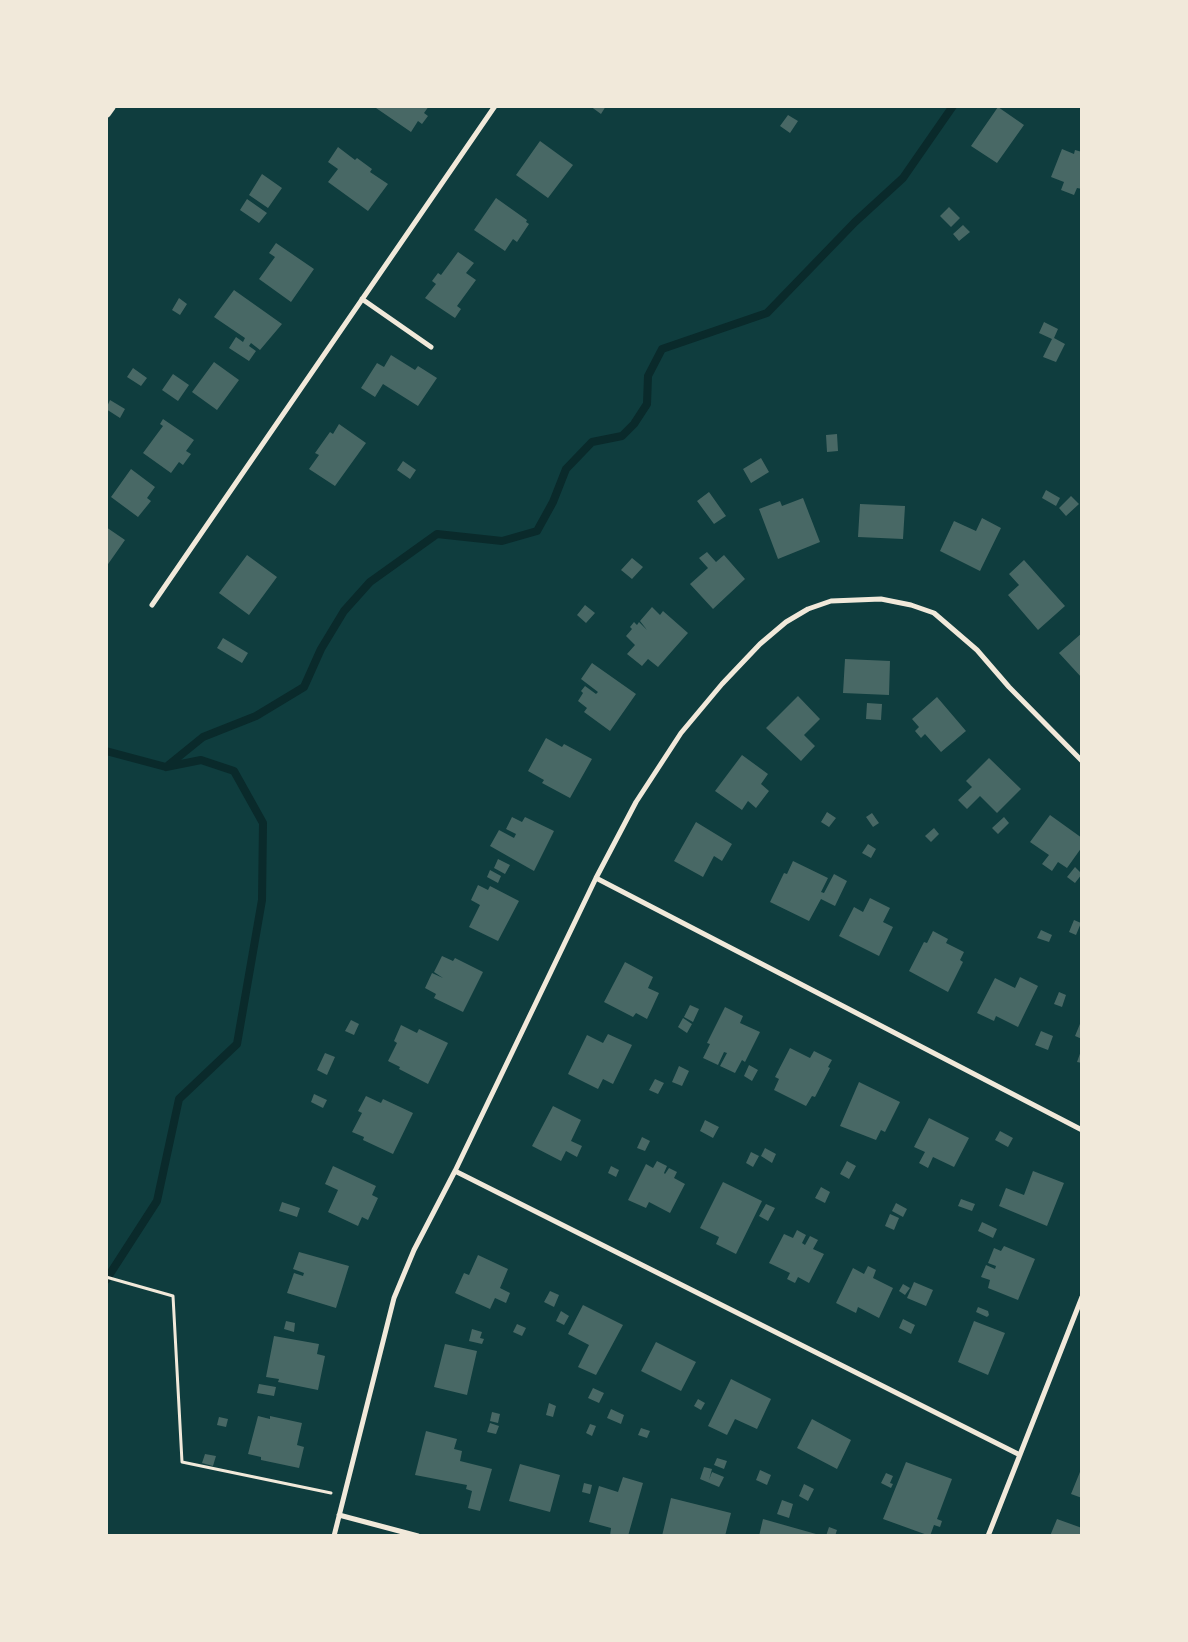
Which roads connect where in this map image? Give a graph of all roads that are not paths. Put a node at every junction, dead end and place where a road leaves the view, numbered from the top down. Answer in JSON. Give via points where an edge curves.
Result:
{"nodes":[{"id":1,"x":111,"y":106,"type":"edge"},
{"id":2,"x":495,"y":106,"type":"edge"},
{"id":3,"x":106,"y":112,"type":"edge"},
{"id":4,"x":362,"y":300,"type":"junction"},
{"id":5,"x":431,"y":347,"type":"dead end"},
{"id":6,"x":152,"y":605,"type":"dead end"},
{"id":7,"x":1082,"y":762,"type":"edge"},
{"id":8,"x":596,"y":878,"type":"junction"},
{"id":9,"x":1082,"y":1130,"type":"edge"},
{"id":10,"x":455,"y":1171,"type":"junction"},
{"id":11,"x":1082,"y":1297,"type":"edge"},
{"id":12,"x":1020,"y":1455,"type":"junction"},
{"id":13,"x":339,"y":1515,"type":"junction"},
{"id":14,"x":334,"y":1536,"type":"edge"},
{"id":15,"x":418,"y":1536,"type":"edge"},
{"id":16,"x":988,"y":1536,"type":"edge"}],
"edges":[{"from":1,"to":3,"type":"main road"},
{"from":2,"to":4,"type":"street"},
{"from":4,"to":5,"type":"street"},
{"from":4,"to":6,"type":"street"},
{"from":7,"to":8,"type":"street","via":[[978,650],[934,613],[881,599],[831,601],[786,622],[722,684],[681,733],[636,802]]},
{"from":8,"to":9,"type":"street"},
{"from":8,"to":10,"type":"street"},
{"from":10,"to":12,"type":"street"},
{"from":10,"to":13,"type":"street","via":[[414,1250],[394,1298]]},
{"from":11,"to":12,"type":"street"},
{"from":12,"to":16,"type":"street"},
{"from":13,"to":14,"type":"street"},
{"from":13,"to":15,"type":"street"}]}
